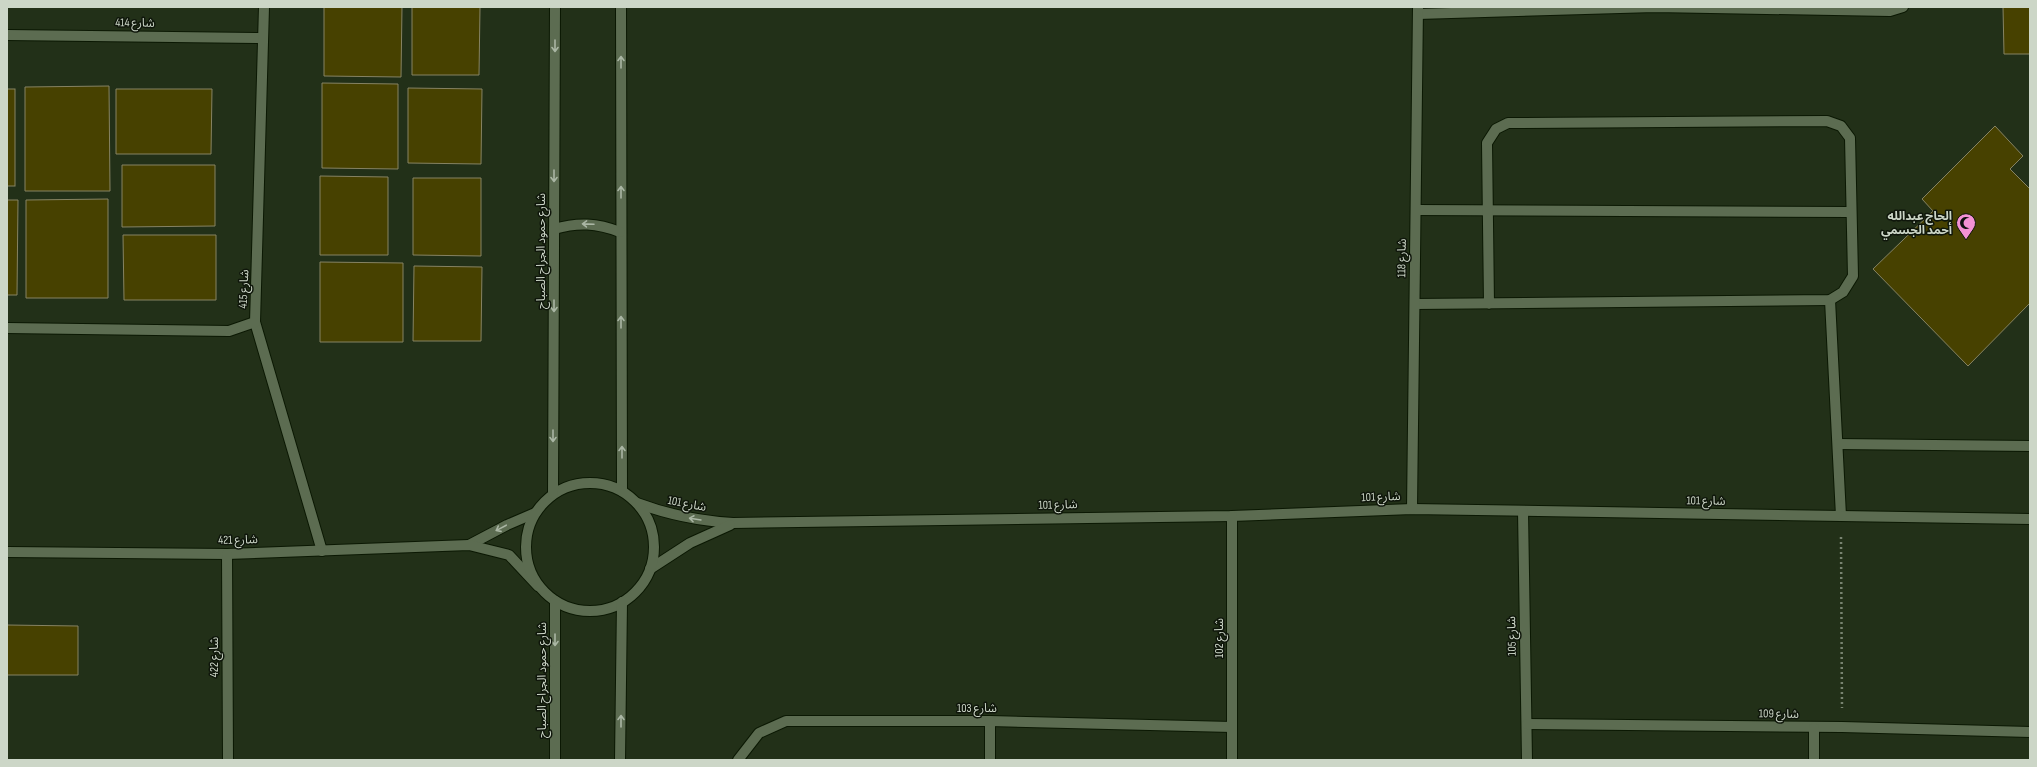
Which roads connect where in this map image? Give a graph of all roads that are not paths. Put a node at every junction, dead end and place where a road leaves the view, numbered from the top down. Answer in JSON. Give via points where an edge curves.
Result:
{"nodes":[{"id":1,"x":264,"y":7,"type":"edge"},
{"id":2,"x":555,"y":7,"type":"edge"},
{"id":3,"x":621,"y":7,"type":"edge"},
{"id":4,"x":1655,"y":7,"type":"edge"},
{"id":5,"x":1903,"y":7,"type":"edge"},
{"id":6,"x":1418,"y":10,"type":"edge"},
{"id":7,"x":7,"y":35,"type":"edge"},
{"id":8,"x":263,"y":38,"type":"junction"},
{"id":9,"x":1416,"y":210,"type":"junction"},
{"id":10,"x":1488,"y":210,"type":"junction"},
{"id":11,"x":1851,"y":212,"type":"junction"},
{"id":12,"x":554,"y":229,"type":"junction"},
{"id":13,"x":620,"y":232,"type":"junction"},
{"id":14,"x":1830,"y":300,"type":"junction"},
{"id":15,"x":1415,"y":304,"type":"junction"},
{"id":16,"x":1489,"y":304,"type":"junction"},
{"id":17,"x":255,"y":322,"type":"junction"},
{"id":18,"x":7,"y":328,"type":"edge"},
{"id":19,"x":1838,"y":444,"type":"junction"},
{"id":20,"x":2030,"y":446,"type":"edge"},
{"id":21,"x":622,"y":491,"type":"junction"},
{"id":22,"x":553,"y":494,"type":"junction"},
{"id":23,"x":637,"y":503,"type":"junction"},
{"id":24,"x":1412,"y":509,"type":"junction"},
{"id":25,"x":1523,"y":511,"type":"junction"},
{"id":26,"x":535,"y":513,"type":"junction"},
{"id":27,"x":1232,"y":516,"type":"junction"},
{"id":28,"x":1841,"y":516,"type":"junction"},
{"id":29,"x":2030,"y":519,"type":"edge"},
{"id":30,"x":733,"y":523,"type":"junction"},
{"id":31,"x":469,"y":546,"type":"junction"},
{"id":32,"x":322,"y":551,"type":"junction"},
{"id":33,"x":7,"y":552,"type":"edge"},
{"id":34,"x":227,"y":554,"type":"junction"},
{"id":35,"x":650,"y":569,"type":"junction"},
{"id":36,"x":538,"y":586,"type":"junction"},
{"id":37,"x":555,"y":601,"type":"junction"},
{"id":38,"x":622,"y":602,"type":"junction"},
{"id":39,"x":990,"y":720,"type":"junction"},
{"id":40,"x":1527,"y":724,"type":"junction"},
{"id":41,"x":1232,"y":727,"type":"junction"},
{"id":42,"x":1814,"y":728,"type":"junction"},
{"id":43,"x":2030,"y":732,"type":"edge"},
{"id":44,"x":228,"y":760,"type":"edge"},
{"id":45,"x":555,"y":760,"type":"edge"},
{"id":46,"x":620,"y":760,"type":"edge"},
{"id":47,"x":738,"y":760,"type":"edge"},
{"id":48,"x":990,"y":760,"type":"edge"},
{"id":49,"x":1232,"y":760,"type":"edge"},
{"id":50,"x":1527,"y":760,"type":"edge"},
{"id":51,"x":1814,"y":760,"type":"edge"}],
"edges":[{"from":1,"to":8,"type":"street","name":"شارع 415"},
{"from":2,"to":12,"type":"street","name":"شارع حمود الجراح الصباح","one_way":true},
{"from":13,"to":3,"type":"street","one_way":true},
{"from":4,"to":5,"type":"street","via":[[1890,12]]},
{"from":4,"to":6,"type":"street"},
{"from":6,"to":9,"type":"street","name":"شارع 118"},
{"from":7,"to":8,"type":"street","name":"شارع 414"},
{"from":8,"to":17,"type":"street","name":"شارع 415"},
{"from":9,"to":10,"type":"street"},
{"from":9,"to":15,"type":"street","name":"شارع 118"},
{"from":10,"to":11,"type":"street"},
{"from":10,"to":11,"type":"street","via":[[1487,143],[1496,129],[1508,122],[1827,121],[1841,126],[1850,138]]},
{"from":10,"to":16,"type":"street"},
{"from":11,"to":14,"type":"street","via":[[1853,276],[1843,292]]},
{"from":13,"to":12,"type":"street","one_way":true,"via":[[605,226],[588,224]]},
{"from":12,"to":22,"type":"street","name":"شارع حمود الجراح الصباح","one_way":true},
{"from":21,"to":13,"type":"street","one_way":true},
{"from":14,"to":16,"type":"street"},
{"from":14,"to":19,"type":"street"},
{"from":15,"to":16,"type":"street"},
{"from":15,"to":24,"type":"street","name":"شارع 118"},
{"from":17,"to":18,"type":"street","name":"شارع 415","via":[[229,331]]},
{"from":17,"to":32,"type":"street"},
{"from":19,"to":20,"type":"street"},
{"from":19,"to":28,"type":"street"},
{"from":21,"to":22,"type":"street","via":[[605,484],[587,482],[569,486]]},
{"from":21,"to":23,"type":"street"},
{"from":22,"to":26,"type":"street"},
{"from":30,"to":23,"type":"street","name":"شارع 101","one_way":true,"via":[[684,518]]},
{"from":23,"to":35,"type":"street","via":[[650,523],[654,546]]},
{"from":24,"to":25,"type":"street","name":"شارع 101"},
{"from":24,"to":27,"type":"street","name":"شارع 101"},
{"from":25,"to":28,"type":"street","name":"شارع 101"},
{"from":25,"to":40,"type":"street","name":"شارع 105"},
{"from":26,"to":31,"type":"street","name":"شارع 421","one_way":true},
{"from":26,"to":36,"type":"street","via":[[526,537],[527,563]]},
{"from":27,"to":30,"type":"street","name":"شارع 101"},
{"from":27,"to":41,"type":"street","name":"شارع 102"},
{"from":28,"to":29,"type":"street","name":"شارع 101"},
{"from":30,"to":35,"type":"street","name":"شارع 101","via":[[690,543]]},
{"from":31,"to":32,"type":"street","name":"شارع 421"},
{"from":31,"to":36,"type":"street","name":"شارع 421","via":[[509,555]]},
{"from":32,"to":34,"type":"street","name":"شارع 421"},
{"from":33,"to":34,"type":"street","name":"شارع 421"},
{"from":34,"to":44,"type":"street","name":"شارع 422"},
{"from":35,"to":38,"type":"street","via":[[639,588]]},
{"from":36,"to":37,"type":"street"},
{"from":37,"to":38,"type":"street","via":[[571,608],[588,611],[605,609]]},
{"from":37,"to":45,"type":"street","name":"شارع حمود الجراح الصباح","one_way":true},
{"from":46,"to":38,"type":"street","one_way":true},
{"from":39,"to":41,"type":"street","name":"شارع 103"},
{"from":39,"to":47,"type":"street","name":"شارع 103","via":[[786,721],[759,733]]},
{"from":39,"to":48,"type":"street"},
{"from":40,"to":42,"type":"street","name":"شارع 109"},
{"from":40,"to":50,"type":"street","name":"شارع 105"},
{"from":41,"to":49,"type":"street","name":"شارع 102"},
{"from":42,"to":43,"type":"street","name":"شارع 109"},
{"from":42,"to":51,"type":"street"}]}
